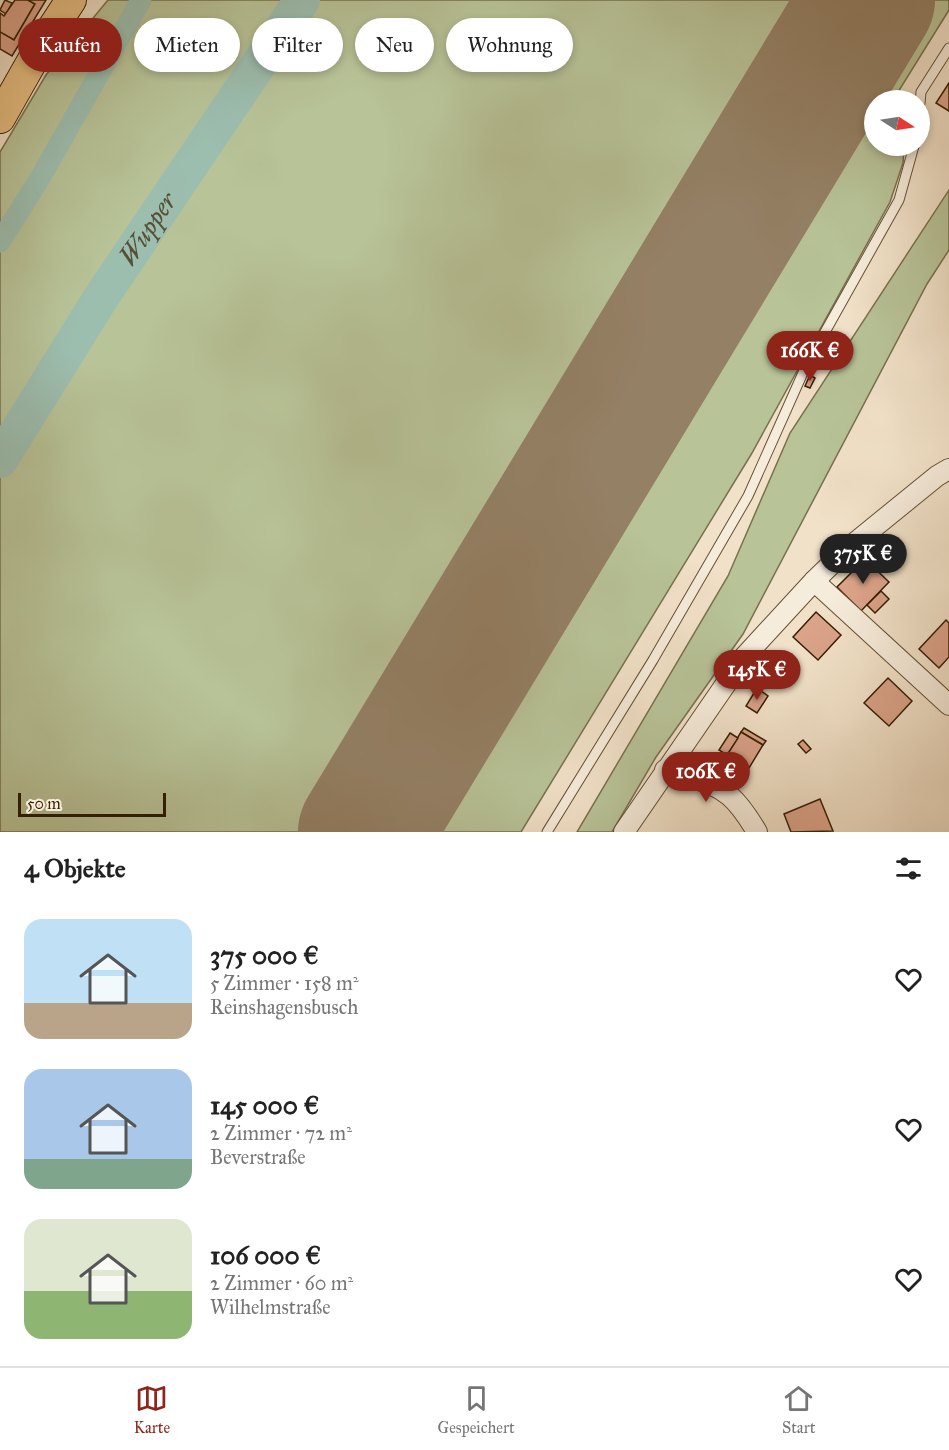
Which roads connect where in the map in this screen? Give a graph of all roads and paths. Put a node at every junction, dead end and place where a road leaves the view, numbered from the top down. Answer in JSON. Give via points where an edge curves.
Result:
{"nodes":[{"id":1,"x":71,"y":0,"type":"edge"},
{"id":2,"x":949,"y":48,"type":"edge"},
{"id":3,"x":922,"y":90,"type":"edge"},
{"id":4,"x":0,"y":118,"type":"edge"},
{"id":5,"x":911,"y":156,"type":"edge"},
{"id":6,"x":949,"y":469,"type":"edge"},
{"id":7,"x":814,"y":581,"type":"junction"},
{"id":8,"x":949,"y":705,"type":"edge"},
{"id":9,"x":665,"y":770,"type":"junction"},
{"id":10,"x":547,"y":832,"type":"edge"},
{"id":11,"x":624,"y":832,"type":"edge"},
{"id":12,"x":757,"y":832,"type":"edge"}],
"edges":[{"from":1,"to":4,"type":"main road"},
{"from":2,"to":3,"type":"lane"},
{"from":5,"to":10,"type":"lane","via":[[898,200],[806,366],[748,496]]},
{"from":6,"to":7,"type":"street","via":[[855,543]]},
{"from":7,"to":8,"type":"street"},
{"from":7,"to":9,"type":"street","via":[[745,656]]},
{"from":9,"to":11,"type":"street"},
{"from":9,"to":12,"type":"street","via":[[722,789],[742,807]]}]}
